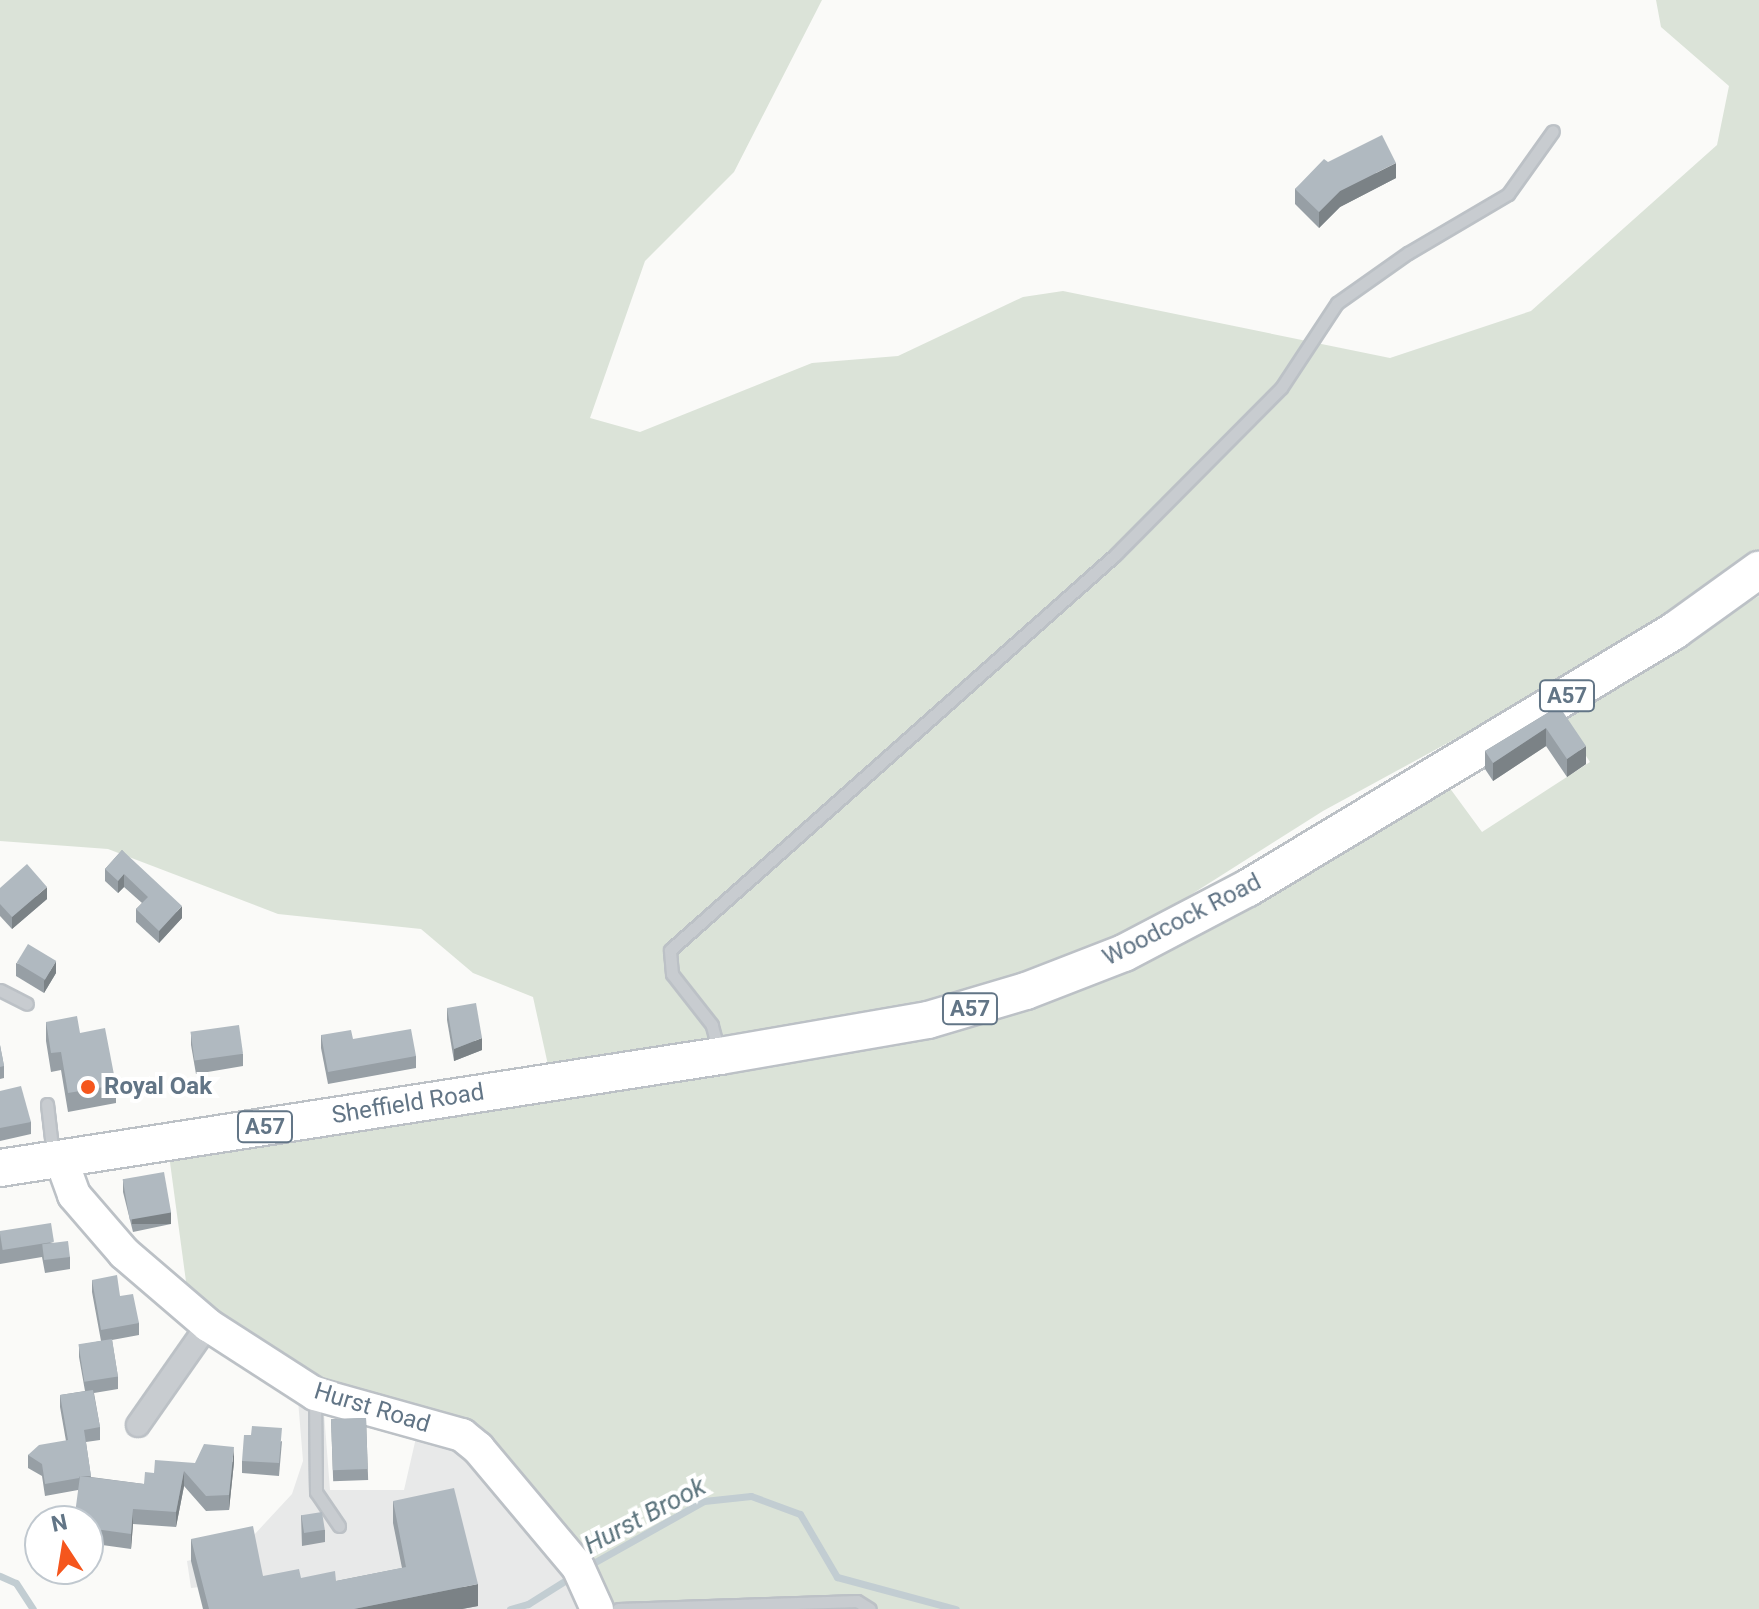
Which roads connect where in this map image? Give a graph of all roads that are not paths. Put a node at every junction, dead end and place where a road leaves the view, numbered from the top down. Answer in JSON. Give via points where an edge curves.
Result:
{"nodes":[{"id":1,"x":1553,"y":131,"type":"dead end"},
{"id":2,"x":1759,"y":570,"type":"edge"},
{"id":3,"x":0,"y":990,"type":"edge"},
{"id":4,"x":27,"y":1004,"type":"dead end"},
{"id":5,"x":720,"y":1056,"type":"junction"},
{"id":6,"x":531,"y":1085,"type":"joint"},
{"id":7,"x":47,"y":1104,"type":"dead end"},
{"id":8,"x":58,"y":1160,"type":"junction"},
{"id":9,"x":0,"y":1168,"type":"edge"},
{"id":10,"x":208,"y":1325,"type":"junction"},
{"id":11,"x":315,"y":1394,"type":"junction"},
{"id":12,"x":138,"y":1425,"type":"dead end"},
{"id":13,"x":339,"y":1526,"type":"dead end"},
{"id":14,"x":603,"y":1606,"type":"edge"},
{"id":15,"x":870,"y":1609,"type":"edge"}],
"edges":[{"from":1,"to":5,"type":"lane","via":[[1508,194],[1337,303],[1281,388],[1115,555],[670,950],[672,974],[712,1025]]},
{"from":2,"to":5,"type":"main road","name":"Woodcock Road","number":"A57","via":[[1674,631],[1506,733],[1248,888],[1124,953],[952,1013]]},
{"from":3,"to":4,"type":"lane"},
{"from":5,"to":6,"type":"main road","name":"Woodcock Road","number":"A57"},
{"from":6,"to":8,"type":"main road","name":"Sheffield Road","number":"A57"},
{"from":7,"to":8,"type":"lane"},
{"from":8,"to":9,"type":"main road","name":"Sheffield Road","number":"A57"},
{"from":8,"to":10,"type":"street","name":"Hurst Road","via":[[74,1195],[124,1253]]},
{"from":10,"to":11,"type":"street","name":"Hurst Road"},
{"from":10,"to":12,"type":"street"},
{"from":11,"to":13,"type":"lane","via":[[316,1492]]},
{"from":11,"to":14,"type":"street","name":"Hurst Road","via":[[462,1435],[578,1567]]},
{"from":14,"to":15,"type":"lane","via":[[857,1601]]}]}
